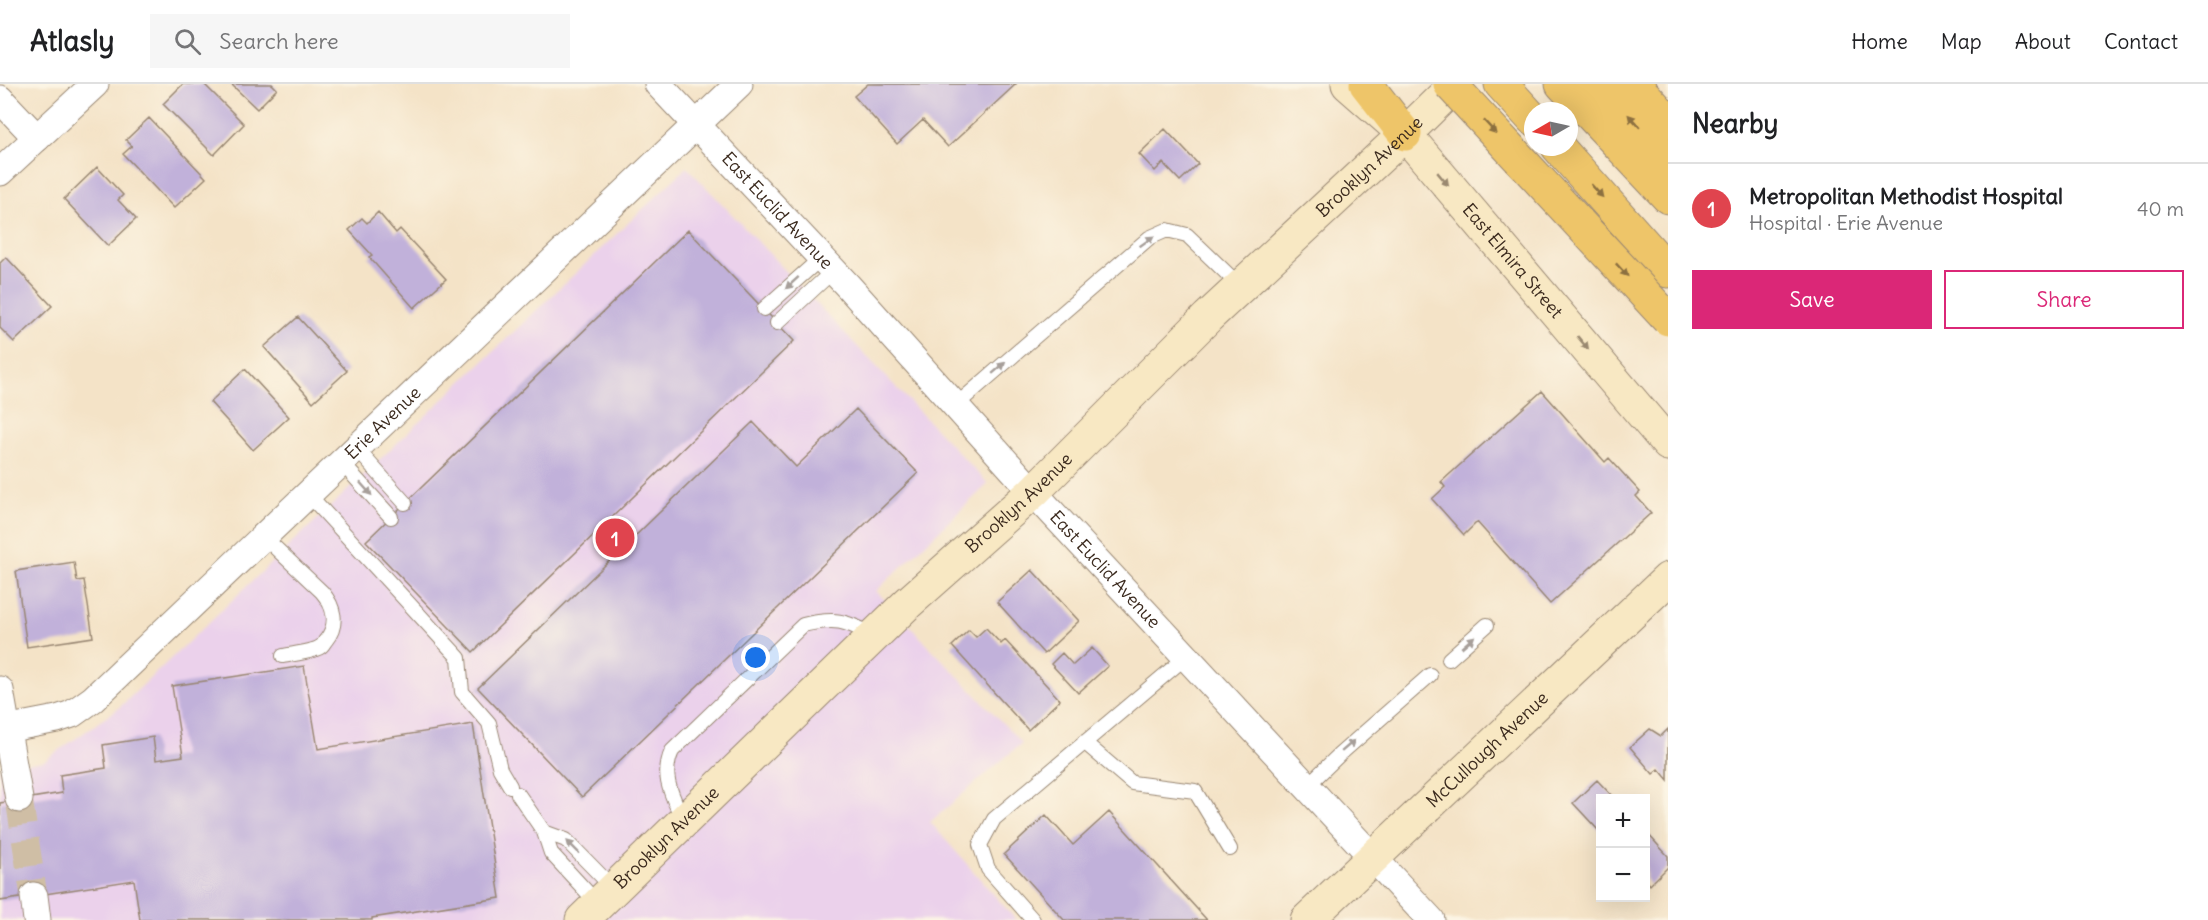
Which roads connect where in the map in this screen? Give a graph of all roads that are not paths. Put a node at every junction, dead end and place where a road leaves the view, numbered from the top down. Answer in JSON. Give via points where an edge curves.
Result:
{"nodes":[{"id":1,"x":95,"y":84,"type":"edge"},
{"id":2,"x":658,"y":84,"type":"edge"},
{"id":3,"x":739,"y":84,"type":"edge"},
{"id":4,"x":1348,"y":84,"type":"edge"},
{"id":5,"x":1366,"y":84,"type":"edge"},
{"id":6,"x":1501,"y":84,"type":"edge"},
{"id":7,"x":1562,"y":84,"type":"edge"},
{"id":8,"x":1599,"y":84,"type":"edge"},
{"id":9,"x":1634,"y":84,"type":"edge"},
{"id":10,"x":1453,"y":85,"type":"edge"},
{"id":11,"x":0,"y":99,"type":"edge"},
{"id":12,"x":1524,"y":109,"type":"edge"},
{"id":13,"x":1668,"y":121,"type":"edge"},
{"id":14,"x":695,"y":126,"type":"junction"},
{"id":15,"x":1405,"y":134,"type":"junction"},
{"id":16,"x":37,"y":138,"type":"junction"},
{"id":17,"x":1566,"y":156,"type":"edge"},
{"id":18,"x":1668,"y":159,"type":"edge"},
{"id":19,"x":0,"y":172,"type":"edge"},
{"id":20,"x":1668,"y":197,"type":"edge"},
{"id":21,"x":827,"y":264,"type":"junction"},
{"id":22,"x":1668,"y":271,"type":"edge"},
{"id":23,"x":1241,"y":287,"type":"junction"},
{"id":24,"x":764,"y":309,"type":"dead end"},
{"id":25,"x":1668,"y":319,"type":"edge"},
{"id":26,"x":777,"y":323,"type":"dead end"},
{"id":27,"x":955,"y":406,"type":"junction"},
{"id":28,"x":1668,"y":444,"type":"edge"},
{"id":29,"x":349,"y":455,"type":"junction"},
{"id":30,"x":1033,"y":492,"type":"junction"},
{"id":31,"x":308,"y":494,"type":"junction"},
{"id":32,"x":405,"y":503,"type":"dead end"},
{"id":33,"x":391,"y":517,"type":"dead end"},
{"id":34,"x":264,"y":537,"type":"junction"},
{"id":35,"x":1668,"y":579,"type":"edge"},
{"id":36,"x":1487,"y":625,"type":"dead end"},
{"id":37,"x":874,"y":635,"type":"junction"},
{"id":38,"x":283,"y":656,"type":"dead end"},
{"id":39,"x":1186,"y":657,"type":"junction"},
{"id":40,"x":1449,"y":659,"type":"dead end"},
{"id":41,"x":1430,"y":675,"type":"dead end"},
{"id":42,"x":0,"y":690,"type":"edge"},
{"id":43,"x":3,"y":730,"type":"edge"},
{"id":44,"x":1084,"y":742,"type":"junction"},
{"id":45,"x":1306,"y":787,"type":"junction"},
{"id":46,"x":19,"y":800,"type":"tunnel mouth"},
{"id":47,"x":683,"y":821,"type":"junction"},
{"id":48,"x":544,"y":832,"type":"junction"},
{"id":49,"x":1230,"y":849,"type":"dead end"},
{"id":50,"x":1372,"y":858,"type":"junction"},
{"id":51,"x":598,"y":904,"type":"edge"},
{"id":52,"x":1033,"y":920,"type":"edge"},
{"id":53,"x":1307,"y":920,"type":"edge"},
{"id":54,"x":1431,"y":920,"type":"edge"}],
"edges":[{"from":1,"to":16,"type":"street"},
{"from":2,"to":14,"type":"street","name":"East Euclid Avenue"},
{"from":3,"to":14,"type":"street","name":"Erie Avenue"},
{"from":4,"to":15,"type":"main road","name":"East Elmira Street"},
{"from":5,"to":15,"type":"highway"},
{"from":6,"to":12,"type":"highway"},
{"from":7,"to":20,"type":"highway"},
{"from":18,"to":8,"type":"highway","one_way":true},
{"from":9,"to":13,"type":"highway"},
{"from":10,"to":15,"type":"main road","name":"Brooklyn Avenue"},
{"from":10,"to":25,"type":"highway","one_way":true,"bridge":true},
{"from":11,"to":16,"type":"street"},
{"from":14,"to":21,"type":"street","name":"East Euclid Avenue"},
{"from":14,"to":29,"type":"street","name":"Erie Avenue"},
{"from":15,"to":23,"type":"main road","name":"Brooklyn Avenue"},
{"from":15,"to":28,"type":"main road","name":"East Elmira Street","one_way":true},
{"from":16,"to":19,"type":"street"},
{"from":17,"to":22,"type":"highway","one_way":true},
{"from":21,"to":24,"type":"lane","one_way":true},
{"from":21,"to":26,"type":"lane"},
{"from":21,"to":27,"type":"street","name":"East Euclid Avenue"},
{"from":27,"to":23,"type":"lane","one_way":true,"via":[[1149,238],[1167,230],[1187,235]]},
{"from":23,"to":30,"type":"main road","name":"Brooklyn Avenue"},
{"from":27,"to":30,"type":"street","name":"East Euclid Avenue"},
{"from":29,"to":31,"type":"street","name":"Erie Avenue"},
{"from":29,"to":32,"type":"lane"},
{"from":29,"to":33,"type":"lane","one_way":true},
{"from":30,"to":37,"type":"main road","name":"Brooklyn Avenue"},
{"from":30,"to":39,"type":"street","name":"East Euclid Avenue"},
{"from":31,"to":34,"type":"street","name":"Erie Avenue"},
{"from":31,"to":48,"type":"lane","via":[[459,658],[462,692],[489,723],[500,769]]},
{"from":34,"to":38,"type":"lane","via":[[322,592],[334,612],[329,636],[320,647]]},
{"from":34,"to":43,"type":"street","name":"Erie Avenue","via":[[93,699],[72,714]]},
{"from":35,"to":50,"type":"main road","name":"McCullough Avenue"},
{"from":40,"to":36,"type":"lane","one_way":true},
{"from":37,"to":47,"type":"main road","name":"Brooklyn Avenue"},
{"from":37,"to":47,"type":"lane","via":[[844,621],[803,625],[672,751],[666,782]]},
{"from":39,"to":44,"type":"lane"},
{"from":39,"to":45,"type":"street","name":"East Euclid Avenue"},
{"from":45,"to":41,"type":"lane","one_way":true},
{"from":42,"to":43,"type":"street"},
{"from":43,"to":46,"type":"street"},
{"from":44,"to":49,"type":"lane","via":[[1132,783],[1195,791]]},
{"from":44,"to":52,"type":"lane","via":[[994,819],[980,845],[988,869]]},
{"from":45,"to":50,"type":"street","name":"East Euclid Avenue"},
{"from":47,"to":51,"type":"main road","name":"Brooklyn Avenue"},
{"from":48,"to":51,"type":"lane","via":[[550,853]]},
{"from":51,"to":48,"type":"lane","one_way":true,"via":[[566,840]]},
{"from":50,"to":53,"type":"main road","name":"McCullough Avenue"},
{"from":50,"to":54,"type":"street","name":"East Euclid Avenue"}]}
